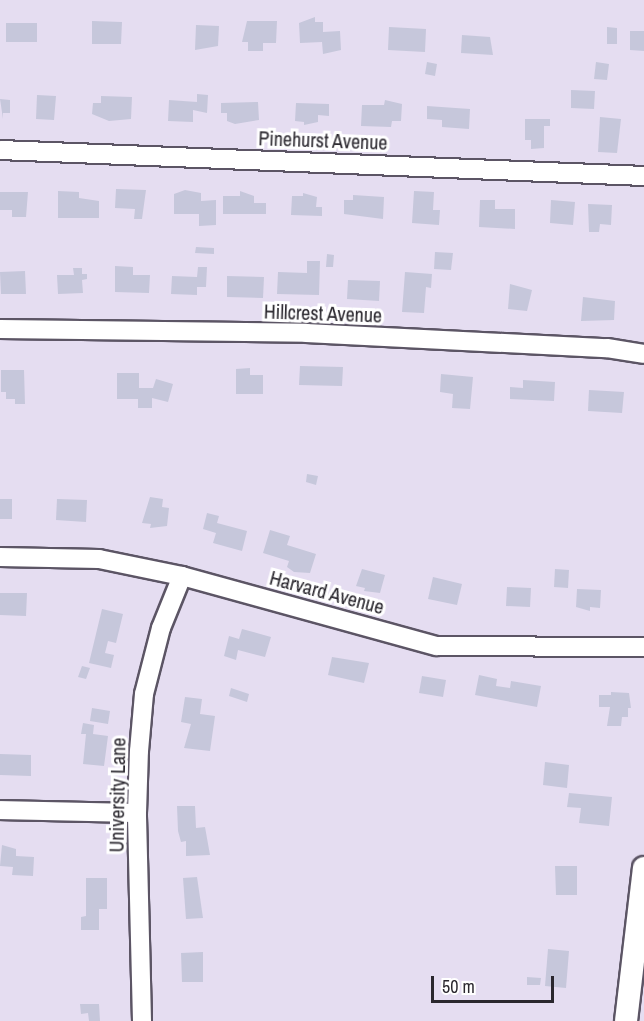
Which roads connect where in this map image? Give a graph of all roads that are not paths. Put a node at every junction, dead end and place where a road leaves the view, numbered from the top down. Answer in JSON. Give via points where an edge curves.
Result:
{"nodes":[{"id":1,"x":0,"y":150,"type":"edge"},
{"id":2,"x":644,"y":176,"type":"edge"},
{"id":3,"x":0,"y":329,"type":"edge"},
{"id":4,"x":644,"y":354,"type":"edge"},
{"id":5,"x":0,"y":557,"type":"edge"},
{"id":6,"x":183,"y":576,"type":"junction"},
{"id":7,"x":644,"y":647,"type":"edge"},
{"id":8,"x":0,"y":810,"type":"edge"},
{"id":9,"x":137,"y":813,"type":"junction"},
{"id":10,"x":644,"y":868,"type":"edge"},
{"id":11,"x":638,"y":966,"type":"edge"},
{"id":12,"x":142,"y":1021,"type":"edge"},
{"id":13,"x":626,"y":1021,"type":"edge"}],
"edges":[{"from":1,"to":2,"type":"street","name":"Pinehurst Avenue"},
{"from":3,"to":4,"type":"street","name":"Hillcrest Avenue","via":[[317,334],[607,348]]},
{"from":5,"to":6,"type":"street","name":"Harvard Avenue","via":[[99,558]]},
{"from":6,"to":7,"type":"street","name":"Harvard Avenue","via":[[436,646]]},
{"from":6,"to":9,"type":"street","name":"University Lane","via":[[160,628],[144,694]]},
{"from":8,"to":9,"type":"street"},
{"from":9,"to":12,"type":"street","name":"University Lane"},
{"from":10,"to":11,"type":"street"},
{"from":11,"to":13,"type":"street"}]}
